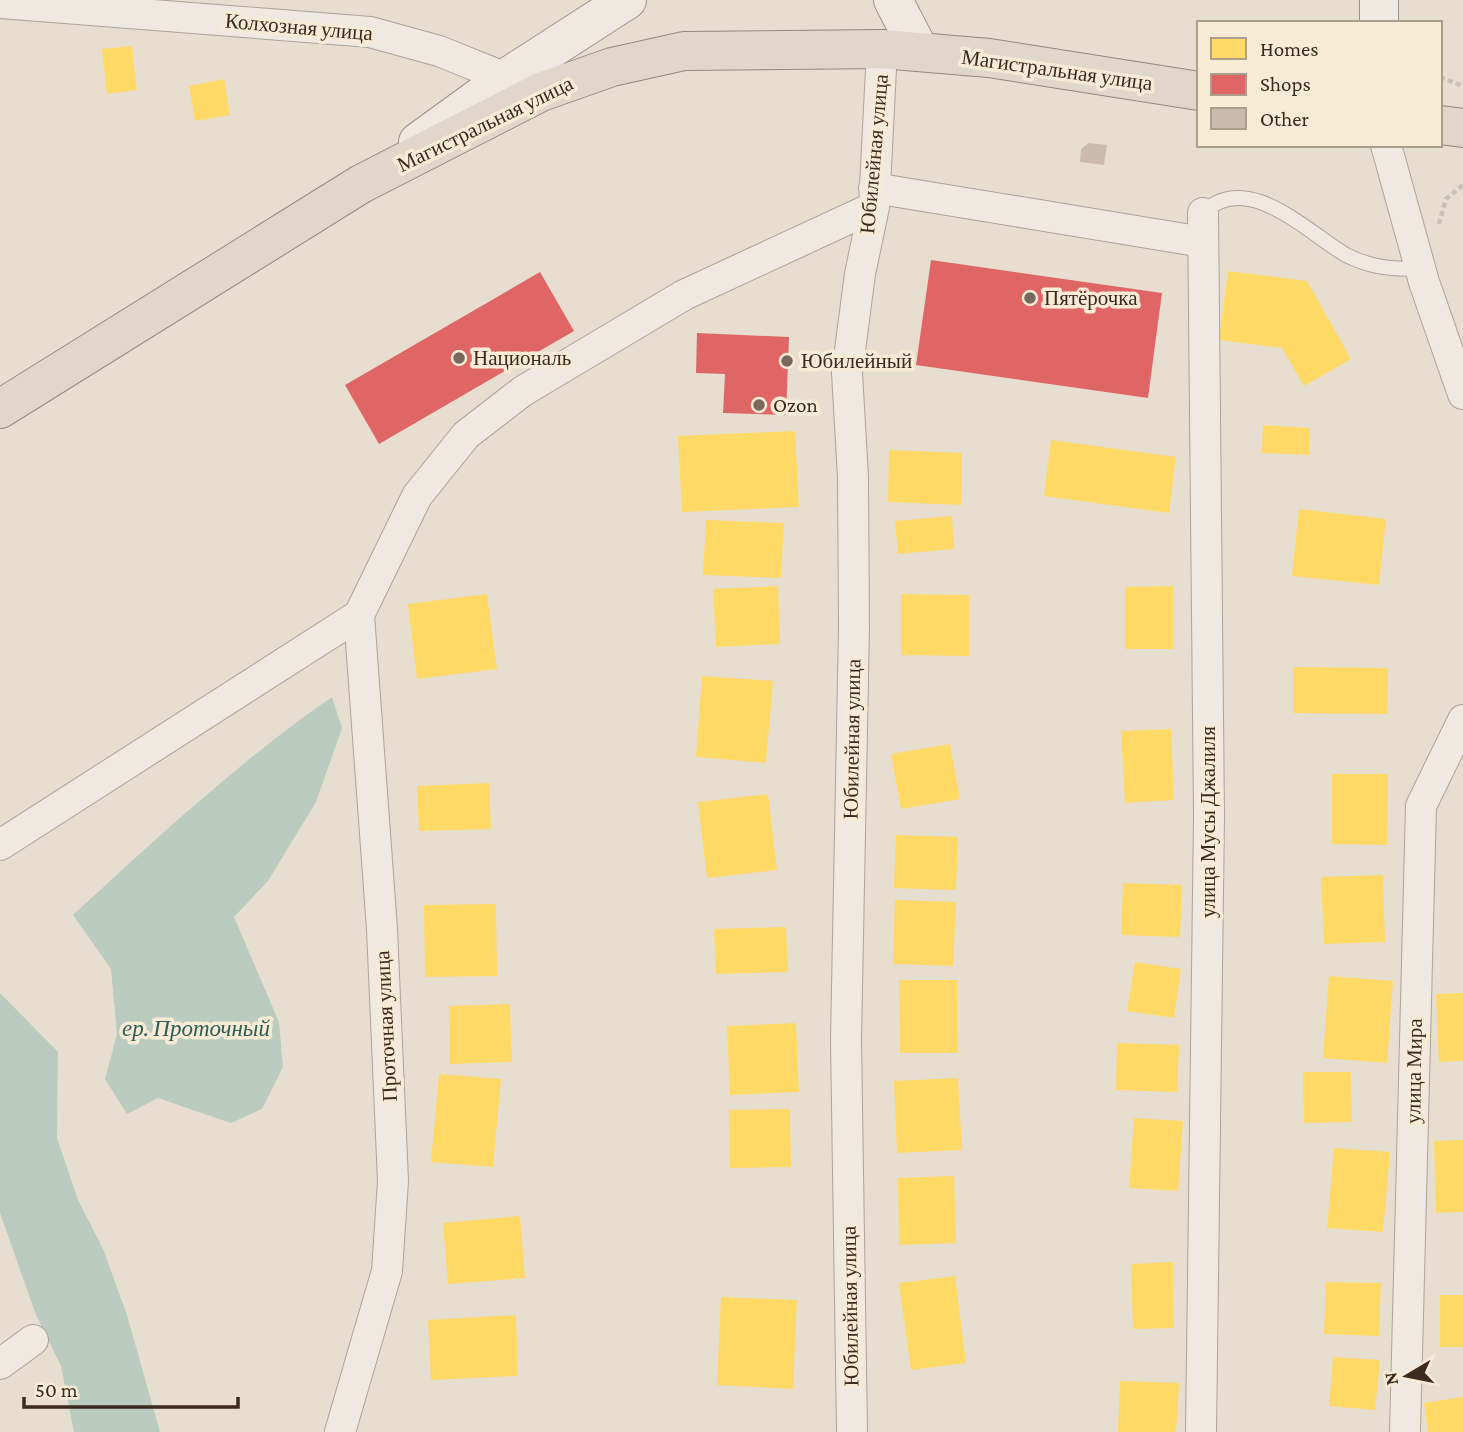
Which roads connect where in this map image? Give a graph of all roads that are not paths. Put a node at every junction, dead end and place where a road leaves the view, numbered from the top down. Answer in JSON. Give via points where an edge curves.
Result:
{"nodes":[{"id":1,"x":627,"y":0,"type":"edge"},
{"id":2,"x":893,"y":0,"type":"edge"},
{"id":3,"x":1379,"y":0,"type":"edge"},
{"id":4,"x":0,"y":3,"type":"edge"},
{"id":5,"x":1379,"y":21,"type":"edge"},
{"id":6,"x":882,"y":49,"type":"junction"},
{"id":7,"x":920,"y":52,"type":"junction"},
{"id":8,"x":506,"y":78,"type":"junction"},
{"id":9,"x":1197,"y":91,"type":"edge"},
{"id":10,"x":1442,"y":125,"type":"edge"},
{"id":11,"x":1463,"y":128,"type":"edge"},
{"id":12,"x":1387,"y":147,"type":"edge"},
{"id":13,"x":360,"y":184,"type":"junction"},
{"id":14,"x":874,"y":198,"type":"junction"},
{"id":15,"x":1203,"y":213,"type":"joint"},
{"id":16,"x":1203,"y":242,"type":"junction"},
{"id":17,"x":1420,"y":269,"type":"junction"},
{"id":18,"x":1463,"y":394,"type":"edge"},
{"id":19,"x":0,"y":409,"type":"edge"},
{"id":20,"x":359,"y":615,"type":"junction"},
{"id":21,"x":1463,"y":720,"type":"edge"},
{"id":22,"x":0,"y":845,"type":"edge"},
{"id":23,"x":33,"y":1340,"type":"dead end"},
{"id":24,"x":0,"y":1364,"type":"edge"},
{"id":25,"x":340,"y":1432,"type":"edge"},
{"id":26,"x":852,"y":1432,"type":"edge"},
{"id":27,"x":1201,"y":1432,"type":"edge"},
{"id":28,"x":1405,"y":1432,"type":"edge"}],
"edges":[{"from":1,"to":8,"type":"main road"},
{"from":2,"to":7,"type":"main road"},
{"from":3,"to":5,"type":"main road"},
{"from":4,"to":8,"type":"street","name":"Колхозная улица","via":[[370,32],[439,51]]},
{"from":6,"to":7,"type":"highway","name":"Магистральная улица"},
{"from":6,"to":13,"type":"highway","name":"Магистральная улица","via":[[684,51],[612,67],[541,92]]},
{"from":6,"to":14,"type":"street","name":"Юбилейная улица"},
{"from":7,"to":9,"type":"highway","name":"Магистральная улица","via":[[989,58]]},
{"from":8,"to":13,"type":"main road"},
{"from":10,"to":11,"type":"highway"},
{"from":12,"to":17,"type":"street"},
{"from":13,"to":19,"type":"highway","name":"Магистральная улица"},
{"from":14,"to":16,"type":"street"},
{"from":14,"to":20,"type":"street","via":[[684,295],[523,391],[476,428],[418,496]]},
{"from":14,"to":26,"type":"street","name":"Юбилейная улица","via":[[847,373],[854,627],[846,1040]]},
{"from":15,"to":16,"type":"street","name":"улица Мусы Джалиля"},
{"from":15,"to":17,"type":"lane","via":[[1214,201],[1246,198],[1288,214],[1348,256],[1383,270]]},
{"from":16,"to":27,"type":"street","name":"улица Мусы Джалиля","via":[[1209,816]]},
{"from":17,"to":18,"type":"street"},
{"from":20,"to":22,"type":"street"},
{"from":20,"to":25,"type":"street","name":"Проточная улица","via":[[382,929],[393,1181],[387,1272]]},
{"from":21,"to":28,"type":"street","name":"улица Мира","via":[[1421,806]]},
{"from":23,"to":24,"type":"street"}]}
